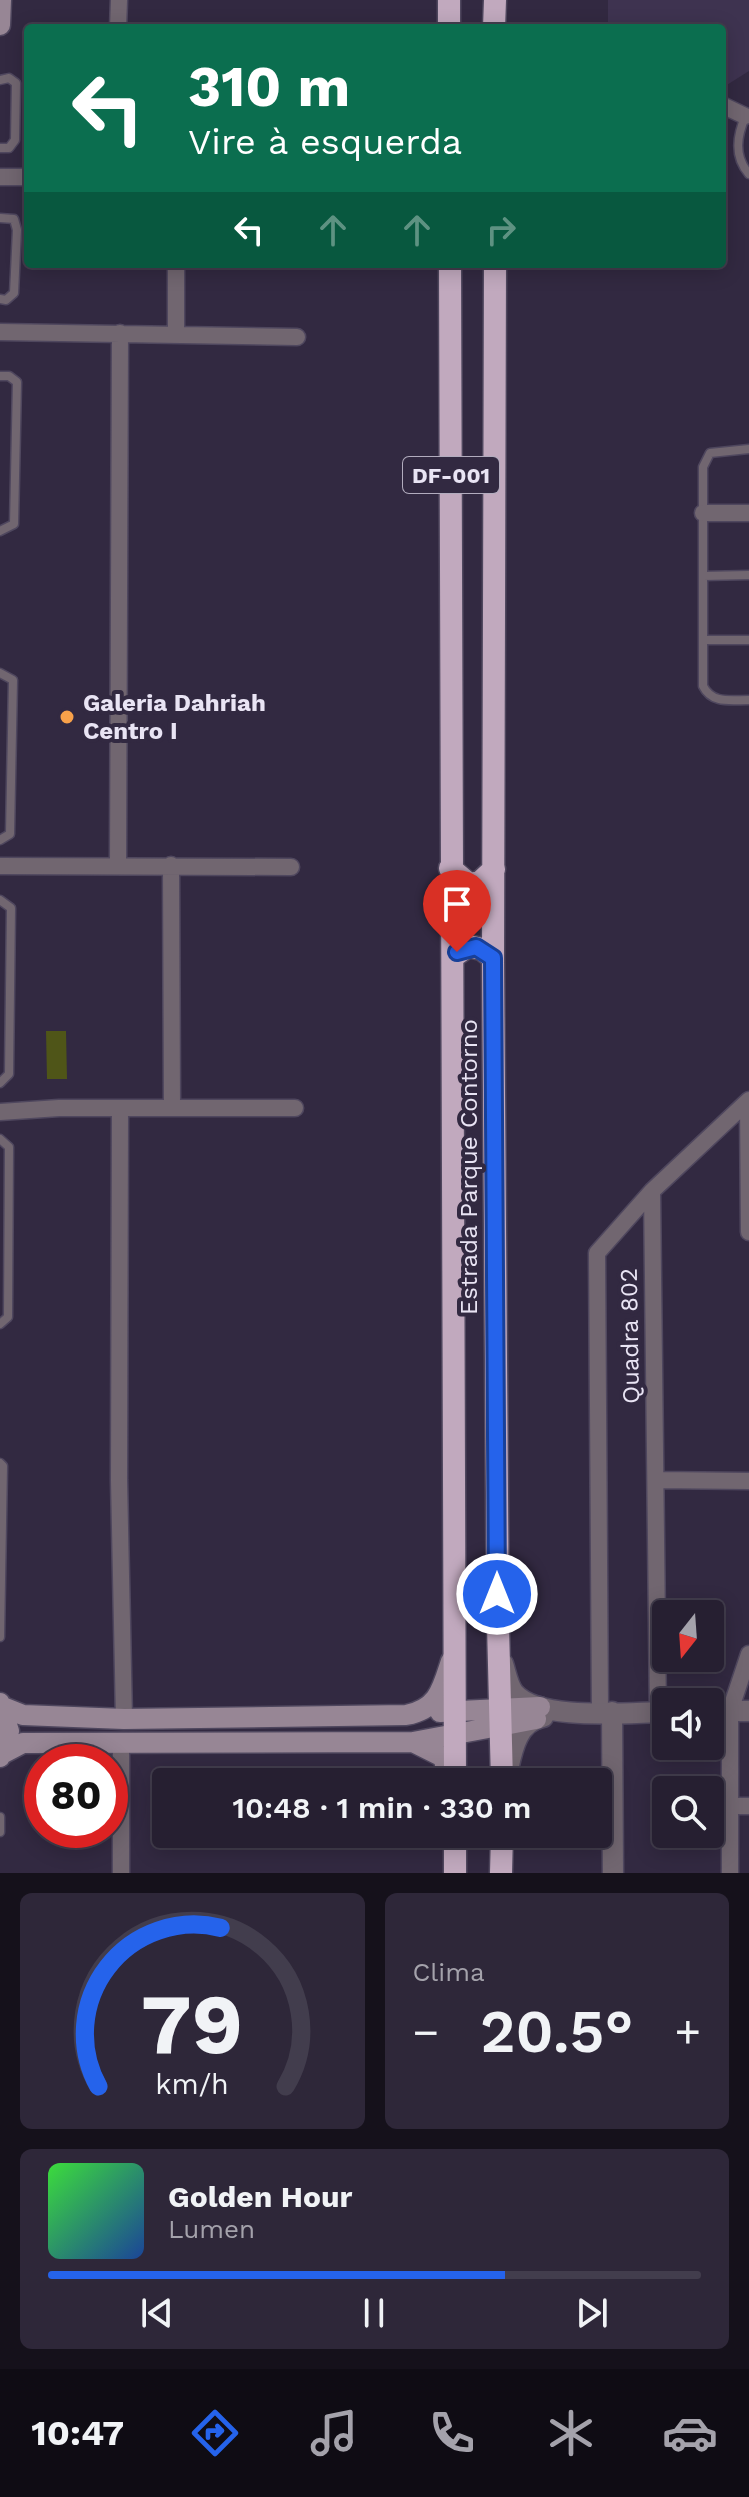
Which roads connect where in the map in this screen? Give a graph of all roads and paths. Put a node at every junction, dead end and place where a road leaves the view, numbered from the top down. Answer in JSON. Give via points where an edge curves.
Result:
{"nodes":[{"id":1,"x":1,"y":0,"type":"edge"},
{"id":2,"x":119,"y":0,"type":"edge"},
{"id":3,"x":449,"y":0,"type":"edge"},
{"id":4,"x":495,"y":0,"type":"edge"},
{"id":5,"x":118,"y":24,"type":"edge"},
{"id":6,"x":449,"y":24,"type":"edge"},
{"id":7,"x":494,"y":24,"type":"edge"},
{"id":8,"x":0,"y":25,"type":"edge"},
{"id":9,"x":0,"y":80,"type":"edge"},
{"id":10,"x":726,"y":106,"type":"edge"},
{"id":11,"x":747,"y":114,"type":"edge"},
{"id":12,"x":0,"y":148,"type":"edge"},
{"id":13,"x":749,"y":174,"type":"edge"},
{"id":14,"x":0,"y":177,"type":"edge"},
{"id":15,"x":24,"y":177,"type":"edge"},
{"id":16,"x":0,"y":218,"type":"edge"},
{"id":17,"x":176,"y":268,"type":"edge"},
{"id":18,"x":450,"y":268,"type":"edge"},
{"id":19,"x":496,"y":268,"type":"edge"},
{"id":20,"x":0,"y":299,"type":"edge"},
{"id":21,"x":0,"y":332,"type":"edge"},
{"id":22,"x":120,"y":333,"type":"junction"},
{"id":23,"x":176,"y":334,"type":"junction"},
{"id":24,"x":297,"y":337,"type":"dead end"},
{"id":25,"x":0,"y":376,"type":"edge"},
{"id":26,"x":749,"y":449,"type":"edge"},
{"id":27,"x":703,"y":513,"type":"junction"},
{"id":28,"x":749,"y":513,"type":"edge"},
{"id":29,"x":0,"y":531,"type":"edge"},
{"id":30,"x":749,"y":575,"type":"edge"},
{"id":31,"x":703,"y":576,"type":"junction"},
{"id":32,"x":703,"y":640,"type":"junction"},
{"id":33,"x":749,"y":640,"type":"edge"},
{"id":34,"x":0,"y":673,"type":"edge"},
{"id":35,"x":749,"y":700,"type":"edge"},
{"id":36,"x":0,"y":840,"type":"edge"},
{"id":37,"x":118,"y":865,"type":"junction"},
{"id":38,"x":171,"y":865,"type":"junction"},
{"id":39,"x":0,"y":866,"type":"edge"},
{"id":40,"x":291,"y":867,"type":"dead end"},
{"id":41,"x":450,"y":868,"type":"junction"},
{"id":42,"x":494,"y":869,"type":"junction"},
{"id":43,"x":0,"y":900,"type":"edge"},
{"id":44,"x":453,"y":957,"type":"junction"},
{"id":45,"x":493,"y":958,"type":"junction"},
{"id":46,"x":0,"y":1083,"type":"edge"},
{"id":47,"x":748,"y":1101,"type":"edge"},
{"id":48,"x":172,"y":1107,"type":"junction"},
{"id":49,"x":120,"y":1108,"type":"junction"},
{"id":50,"x":295,"y":1108,"type":"dead end"},
{"id":51,"x":0,"y":1112,"type":"edge"},
{"id":52,"x":0,"y":1139,"type":"edge"},
{"id":53,"x":652,"y":1191,"type":"junction"},
{"id":54,"x":749,"y":1232,"type":"edge"},
{"id":55,"x":0,"y":1324,"type":"edge"},
{"id":56,"x":0,"y":1463,"type":"edge"},
{"id":57,"x":657,"y":1480,"type":"junction"},
{"id":58,"x":749,"y":1481,"type":"edge"},
{"id":59,"x":0,"y":1637,"type":"edge"},
{"id":60,"x":499,"y":1649,"type":"junction"},
{"id":61,"x":455,"y":1650,"type":"junction"},
{"id":62,"x":749,"y":1654,"type":"edge"},
{"id":63,"x":661,"y":1688,"type":"edge"},
{"id":64,"x":1,"y":1705,"type":"edge"},
{"id":65,"x":455,"y":1711,"type":"junction"},
{"id":66,"x":730,"y":1711,"type":"edge"},
{"id":67,"x":418,"y":1712,"type":"junction"},
{"id":68,"x":606,"y":1712,"type":"junction"},
{"id":69,"x":652,"y":1712,"type":"edge"},
{"id":70,"x":538,"y":1713,"type":"junction"},
{"id":71,"x":501,"y":1717,"type":"junction"},
{"id":72,"x":124,"y":1719,"type":"junction"},
{"id":73,"x":454,"y":1734,"type":"junction"},
{"id":74,"x":121,"y":1742,"type":"junction"},
{"id":75,"x":413,"y":1742,"type":"junction"},
{"id":76,"x":1,"y":1756,"type":"edge"},
{"id":77,"x":447,"y":1768,"type":"edge"},
{"id":78,"x":453,"y":1768,"type":"edge"},
{"id":79,"x":503,"y":1768,"type":"edge"},
{"id":80,"x":508,"y":1768,"type":"edge"},
{"id":81,"x":729,"y":1806,"type":"junction"},
{"id":82,"x":749,"y":1806,"type":"edge"},
{"id":83,"x":0,"y":1817,"type":"edge"},
{"id":84,"x":0,"y":1832,"type":"edge"},
{"id":85,"x":455,"y":1848,"type":"edge"},
{"id":86,"x":502,"y":1848,"type":"edge"},
{"id":87,"x":121,"y":1873,"type":"edge"},
{"id":88,"x":455,"y":1873,"type":"edge"},
{"id":89,"x":501,"y":1873,"type":"edge"},
{"id":90,"x":613,"y":1873,"type":"edge"},
{"id":91,"x":730,"y":1873,"type":"edge"}],
"edges":[{"from":1,"to":8,"type":"main road"},
{"from":2,"to":5,"type":"street"},
{"from":3,"to":6,"type":"highway"},
{"from":4,"to":7,"type":"highway"},
{"from":9,"to":12,"type":"lane","via":[[16,83],[15,140],[9,148]]},
{"from":10,"to":11,"type":"street"},
{"from":11,"to":13,"type":"lane","via":[[737,138]]},
{"from":14,"to":15,"type":"street"},
{"from":16,"to":20,"type":"lane","via":[[14,219],[17,230],[16,287],[10,298]]},
{"from":17,"to":23,"type":"street"},
{"from":18,"to":41,"type":"highway","name":"Estrada Parque Contorno","number":"DF-001"},
{"from":19,"to":42,"type":"highway","name":"Estrada Parque Contorno","number":"DF-001"},
{"from":21,"to":22,"type":"street"},
{"from":22,"to":23,"type":"street"},
{"from":22,"to":37,"type":"street"},
{"from":23,"to":24,"type":"street"},
{"from":25,"to":29,"type":"lane","via":[[17,382],[14,524]]},
{"from":26,"to":27,"type":"lane","via":[[707,456]]},
{"from":27,"to":28,"type":"street"},
{"from":27,"to":31,"type":"lane"},
{"from":30,"to":31,"type":"lane"},
{"from":31,"to":32,"type":"lane"},
{"from":32,"to":33,"type":"lane"},
{"from":32,"to":35,"type":"lane","via":[[707,695]]},
{"from":34,"to":36,"type":"lane","via":[[13,680],[10,834]]},
{"from":37,"to":38,"type":"street"},
{"from":37,"to":39,"type":"street"},
{"from":38,"to":40,"type":"street"},
{"from":38,"to":48,"type":"street"},
{"from":41,"to":42,"type":"highway","via":[[475,884]]},
{"from":41,"to":44,"type":"highway","name":"Estrada Parque Contorno","number":"DF-001"},
{"from":42,"to":45,"type":"highway","name":"Estrada Parque Contorno","number":"DF-001"},
{"from":43,"to":46,"type":"lane","via":[[11,908],[9,1074]]},
{"from":44,"to":45,"type":"highway","via":[[468,946]]},
{"from":44,"to":61,"type":"highway","name":"Estrada Parque Contorno","number":"DF-001"},
{"from":45,"to":60,"type":"highway","name":"Estrada Parque Contorno","number":"DF-001"},
{"from":47,"to":53,"type":"street"},
{"from":47,"to":54,"type":"street"},
{"from":48,"to":49,"type":"street"},
{"from":48,"to":50,"type":"street"},
{"from":49,"to":51,"type":"street"},
{"from":49,"to":72,"type":"street"},
{"from":52,"to":55,"type":"lane","via":[[9,1147],[8,1317]]},
{"from":53,"to":57,"type":"street","name":"Quadra 802"},
{"from":53,"to":68,"type":"street","via":[[597,1253]]},
{"from":56,"to":59,"type":"lane"},
{"from":57,"to":58,"type":"street"},
{"from":57,"to":63,"type":"street","name":"Quadra 802"},
{"from":60,"to":70,"type":"street","via":[[511,1690]]},
{"from":60,"to":71,"type":"highway","name":"Estrada Parque Contorno","number":"DF-001"},
{"from":61,"to":65,"type":"highway","name":"Estrada Parque Contorno","number":"DF-001"},
{"from":61,"to":67,"type":"main road","via":[[440,1697]]},
{"from":62,"to":66,"type":"street"},
{"from":64,"to":72,"type":"main road","via":[[23,1715]]},
{"from":64,"to":76,"type":"main road","via":[[9,1731]]},
{"from":65,"to":67,"type":"main road"},
{"from":65,"to":71,"type":"main road"},
{"from":65,"to":73,"type":"highway","name":"Estrada Parque Contorno","number":"DF-001"},
{"from":66,"to":81,"type":"street"},
{"from":67,"to":72,"type":"main road"},
{"from":68,"to":69,"type":"street"},
{"from":68,"to":70,"type":"street"},
{"from":68,"to":90,"type":"street"},
{"from":70,"to":71,"type":"main road"},
{"from":70,"to":80,"type":"street","via":[[516,1738]]},
{"from":71,"to":73,"type":"main road"},
{"from":71,"to":79,"type":"highway","name":"Estrada Parque Contorno","number":"DF-001"},
{"from":73,"to":75,"type":"main road"},
{"from":73,"to":78,"type":"highway","name":"Estrada Parque Contorno","number":"DF-001"},
{"from":74,"to":75,"type":"main road"},
{"from":74,"to":76,"type":"main road","via":[[23,1743]]},
{"from":74,"to":87,"type":"street"},
{"from":75,"to":77,"type":"main road","via":[[443,1757]]},
{"from":81,"to":82,"type":"street"},
{"from":81,"to":91,"type":"street"},
{"from":83,"to":84,"type":"lane"},
{"from":85,"to":88,"type":"highway"},
{"from":86,"to":89,"type":"highway"}]}
